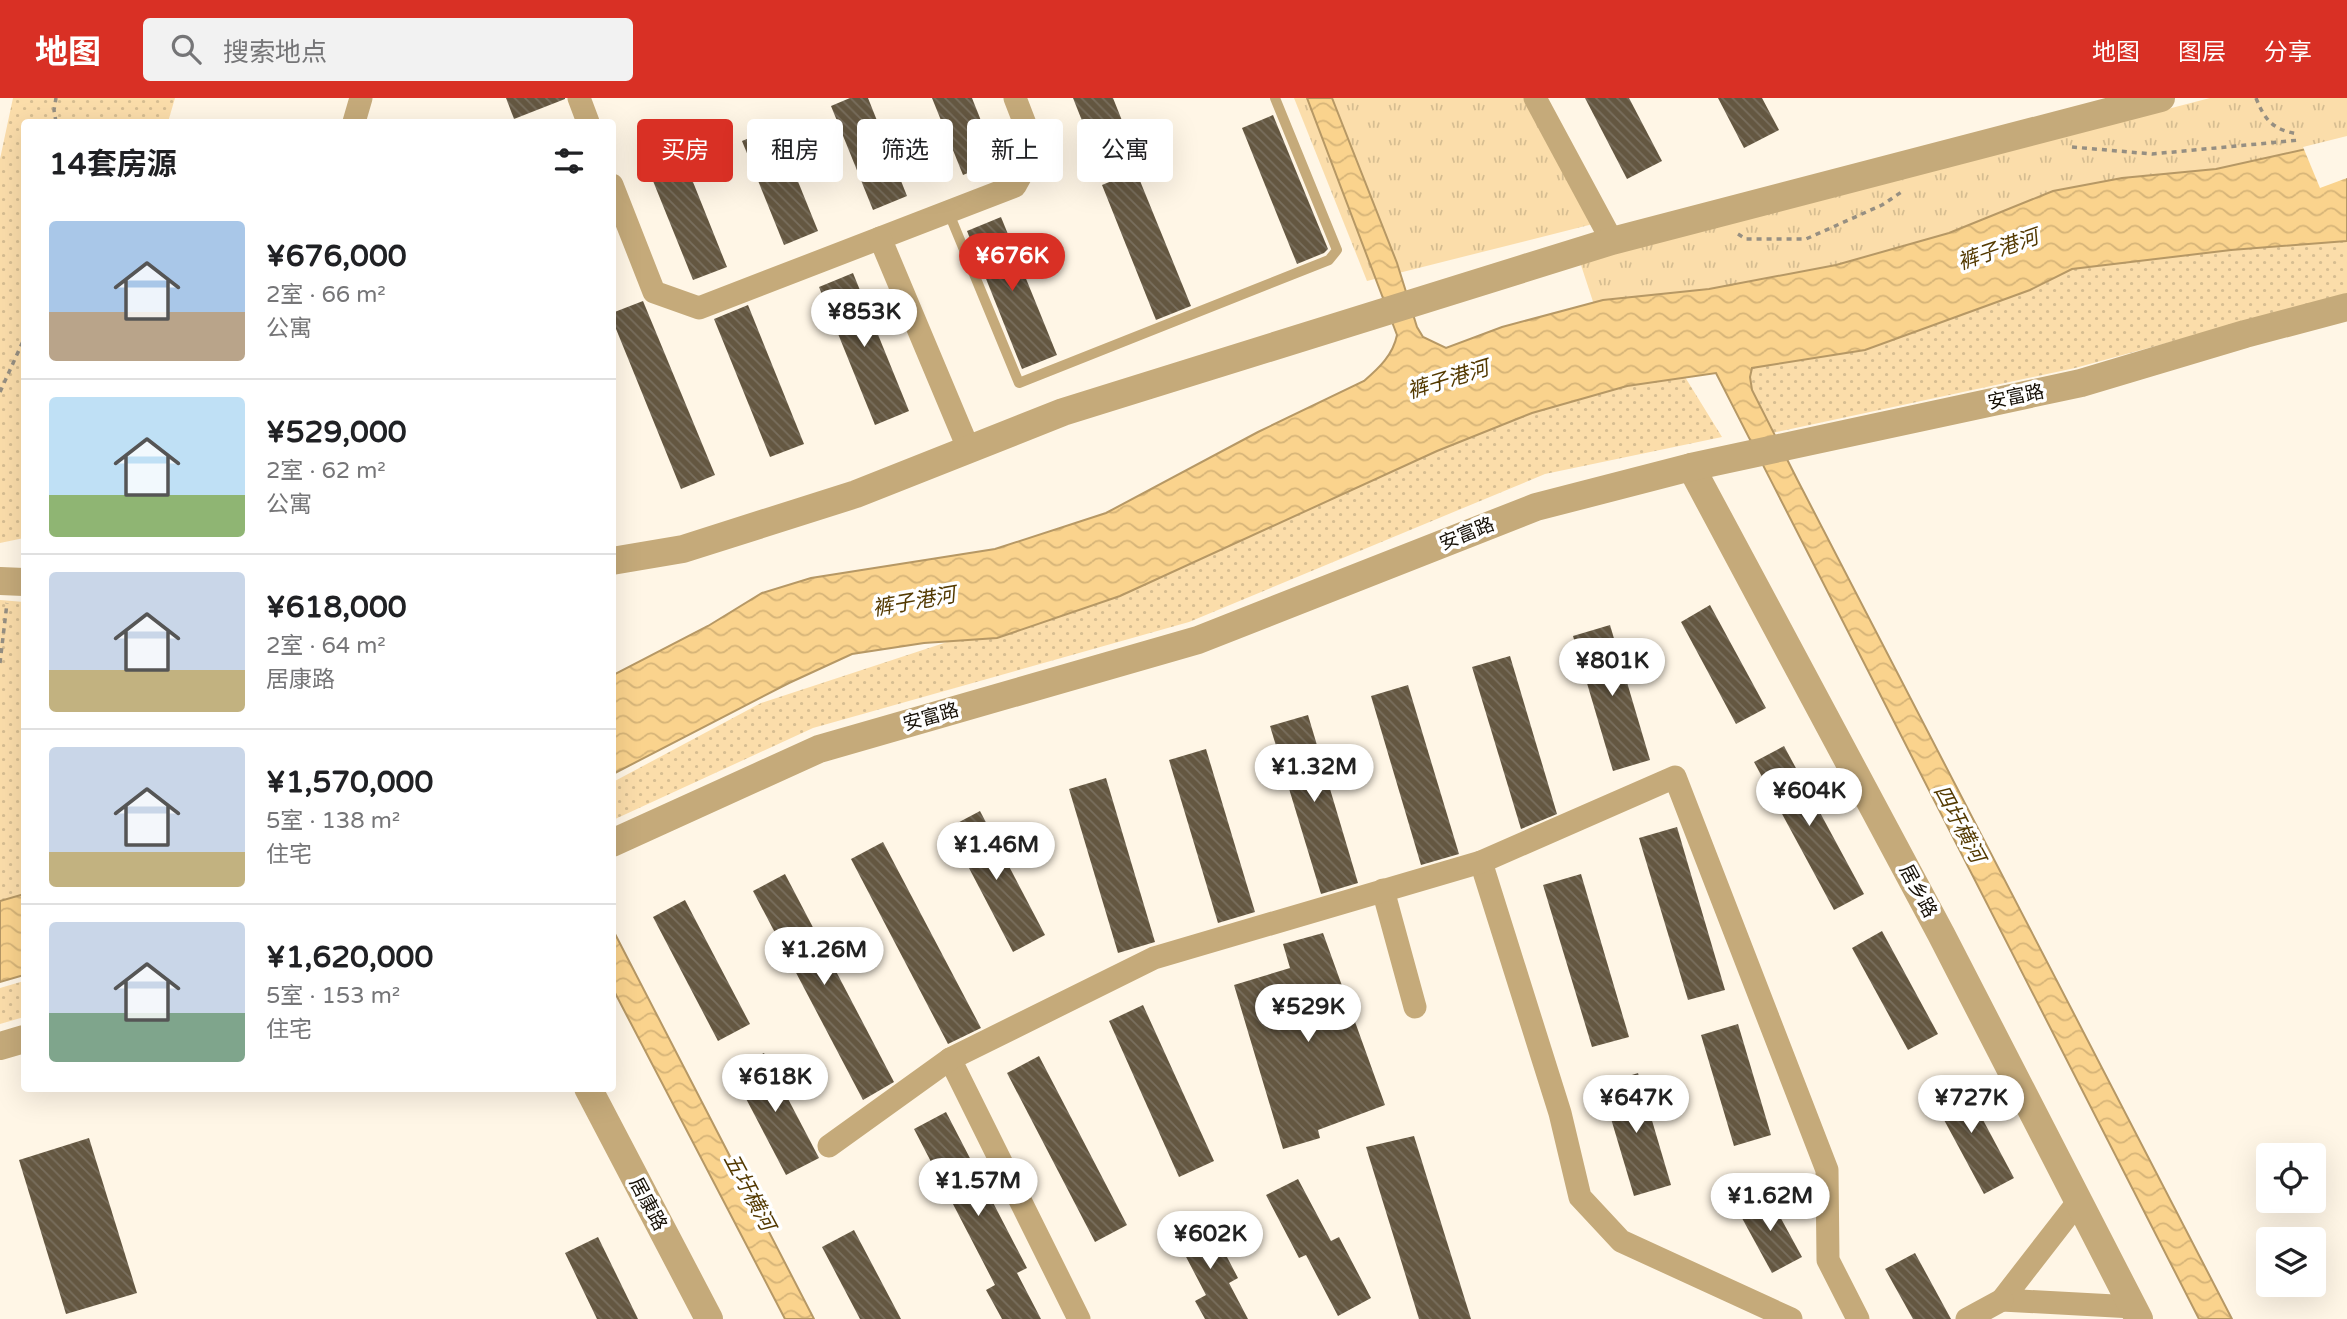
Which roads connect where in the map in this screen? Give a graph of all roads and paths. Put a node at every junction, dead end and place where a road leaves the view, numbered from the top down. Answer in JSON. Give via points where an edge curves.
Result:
{"nodes":[{"id":1,"x":56,"y":98,"type":"edge"},
{"id":2,"x":361,"y":98,"type":"edge"},
{"id":3,"x":1015,"y":98,"type":"edge"},
{"id":4,"x":1275,"y":98,"type":"edge"},
{"id":5,"x":1535,"y":98,"type":"edge"},
{"id":6,"x":2161,"y":98,"type":"edge"},
{"id":7,"x":2256,"y":98,"type":"edge"},
{"id":8,"x":56,"y":119,"type":"edge"},
{"id":9,"x":355,"y":119,"type":"edge"},
{"id":10,"x":2298,"y":134,"type":"dead end"},
{"id":11,"x":2300,"y":140,"type":"dead end"},
{"id":12,"x":2061,"y":146,"type":"dead end"},
{"id":13,"x":1903,"y":190,"type":"dead end"},
{"id":14,"x":616,"y":195,"type":"edge"},
{"id":15,"x":948,"y":211,"type":"junction"},
{"id":16,"x":1712,"y":215,"type":"junction"},
{"id":17,"x":880,"y":238,"type":"junction"},
{"id":18,"x":1612,"y":241,"type":"junction"},
{"id":19,"x":2347,"y":307,"type":"edge"},
{"id":20,"x":21,"y":346,"type":"edge"},
{"id":21,"x":0,"y":392,"type":"edge"},
{"id":22,"x":969,"y":450,"type":"junction"},
{"id":23,"x":1691,"y":467,"type":"junction"},
{"id":24,"x":616,"y":560,"type":"edge"},
{"id":25,"x":11,"y":582,"type":"edge"},
{"id":26,"x":0,"y":663,"type":"edge"},
{"id":27,"x":616,"y":841,"type":"edge"},
{"id":28,"x":1481,"y":862,"type":"junction"},
{"id":29,"x":1382,"y":890,"type":"junction"},
{"id":30,"x":1415,"y":1007,"type":"dead end"},
{"id":31,"x":21,"y":1040,"type":"edge"},
{"id":32,"x":0,"y":1046,"type":"edge"},
{"id":33,"x":950,"y":1059,"type":"junction"},
{"id":34,"x":590,"y":1092,"type":"edge"},
{"id":35,"x":829,"y":1146,"type":"dead end"},
{"id":36,"x":2078,"y":1202,"type":"junction"},
{"id":37,"x":2002,"y":1300,"type":"junction"},
{"id":38,"x":2136,"y":1313,"type":"edge"},
{"id":39,"x":709,"y":1319,"type":"edge"},
{"id":40,"x":1079,"y":1319,"type":"edge"},
{"id":41,"x":1791,"y":1319,"type":"edge"},
{"id":42,"x":1858,"y":1319,"type":"edge"},
{"id":43,"x":1967,"y":1319,"type":"edge"}],
"edges":[{"from":1,"to":8,"type":"path"},
{"from":2,"to":9,"type":"street"},
{"from":3,"to":15,"type":"street","via":[[1035,150],[1015,186]]},
{"from":4,"to":15,"type":"lane","via":[[1337,250],[1329,260],[1019,383]]},
{"from":5,"to":18,"type":"street"},
{"from":6,"to":16,"type":"street"},
{"from":7,"to":10,"type":"path","via":[[2269,123]]},
{"from":11,"to":12,"type":"path","via":[[2152,153]]},
{"from":13,"to":16,"type":"path","via":[[1882,205],[1806,239],[1746,239]]},
{"from":14,"to":17,"type":"street","via":[[654,292],[699,308]]},
{"from":15,"to":17,"type":"street"},
{"from":16,"to":18,"type":"street"},
{"from":17,"to":22,"type":"street"},
{"from":18,"to":22,"type":"street","via":[[1063,411]]},
{"from":19,"to":23,"type":"street","name":"安富路","via":[[2081,383]]},
{"from":20,"to":21,"type":"path"},
{"from":22,"to":24,"type":"street","via":[[856,494],[696,545]]},
{"from":23,"to":27,"type":"street","name":"安富路","via":[[1536,507],[1198,640],[819,748]]},
{"from":23,"to":36,"type":"street","name":"居乡路","via":[[1941,934]]},
{"from":25,"to":26,"type":"path"},
{"from":28,"to":29,"type":"street"},
{"from":28,"to":41,"type":"street","via":[[1560,1113],[1580,1197],[1620,1241]]},
{"from":28,"to":42,"type":"street","via":[[1675,776],[1827,1170],[1828,1259]]},
{"from":29,"to":30,"type":"street"},
{"from":29,"to":33,"type":"street","via":[[1154,958]]},
{"from":31,"to":32,"type":"street"},
{"from":33,"to":35,"type":"street"},
{"from":33,"to":40,"type":"street"},
{"from":34,"to":39,"type":"street","name":"居康路"},
{"from":36,"to":37,"type":"street"},
{"from":36,"to":38,"type":"street","name":"居乡路"},
{"from":37,"to":38,"type":"street"},
{"from":37,"to":43,"type":"street"}]}
